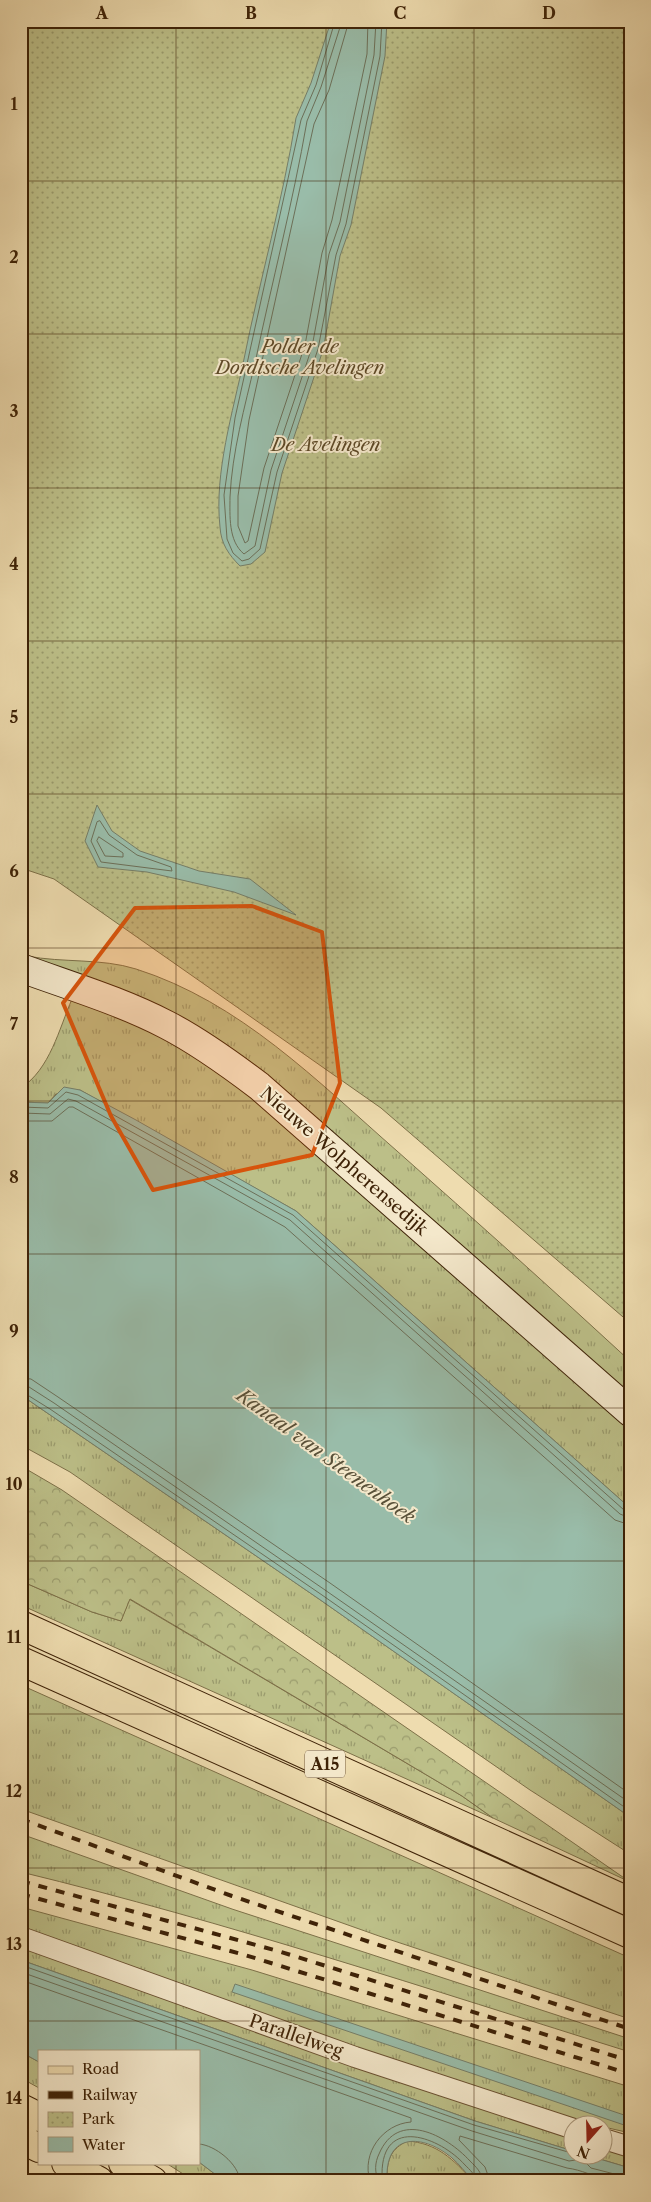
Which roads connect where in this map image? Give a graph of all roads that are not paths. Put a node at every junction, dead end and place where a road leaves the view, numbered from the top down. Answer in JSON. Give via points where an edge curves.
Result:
{"nodes":[{"id":1,"x":21,"y":968,"type":"edge"},
{"id":2,"x":630,"y":1412,"type":"edge"},
{"id":3,"x":21,"y":1625,"type":"edge"},
{"id":4,"x":21,"y":1660,"type":"edge"},
{"id":5,"x":630,"y":1902,"type":"edge"},
{"id":6,"x":630,"y":1934,"type":"edge"},
{"id":7,"x":21,"y":1937,"type":"edge"},
{"id":8,"x":21,"y":2108,"type":"edge"},
{"id":9,"x":38,"y":2116,"type":"edge"},
{"id":10,"x":564,"y":2126,"type":"edge"},
{"id":11,"x":21,"y":2139,"type":"edge"},
{"id":12,"x":614,"y":2142,"type":"edge"},
{"id":13,"x":630,"y":2147,"type":"edge"},
{"id":14,"x":38,"y":2148,"type":"edge"},
{"id":15,"x":68,"y":2164,"type":"edge"},
{"id":16,"x":125,"y":2164,"type":"edge"},
{"id":17,"x":99,"y":2181,"type":"edge"},
{"id":18,"x":154,"y":2181,"type":"edge"}],
"edges":[{"from":1,"to":2,"type":"street","name":"Nieuwe Wolpherensedijk","via":[[129,1007],[222,1058],[260,1086]]},
{"from":3,"to":5,"type":"main road","number":"A15"},
{"from":4,"to":6,"type":"main road","number":"A15"},
{"from":7,"to":10,"type":"street","name":"Parallelweg","via":[[274,2028]]},
{"from":8,"to":9,"type":"main road"},
{"from":11,"to":14,"type":"main road"},
{"from":12,"to":13,"type":"street"},
{"from":15,"to":17,"type":"main road"},
{"from":16,"to":18,"type":"main road"}]}
